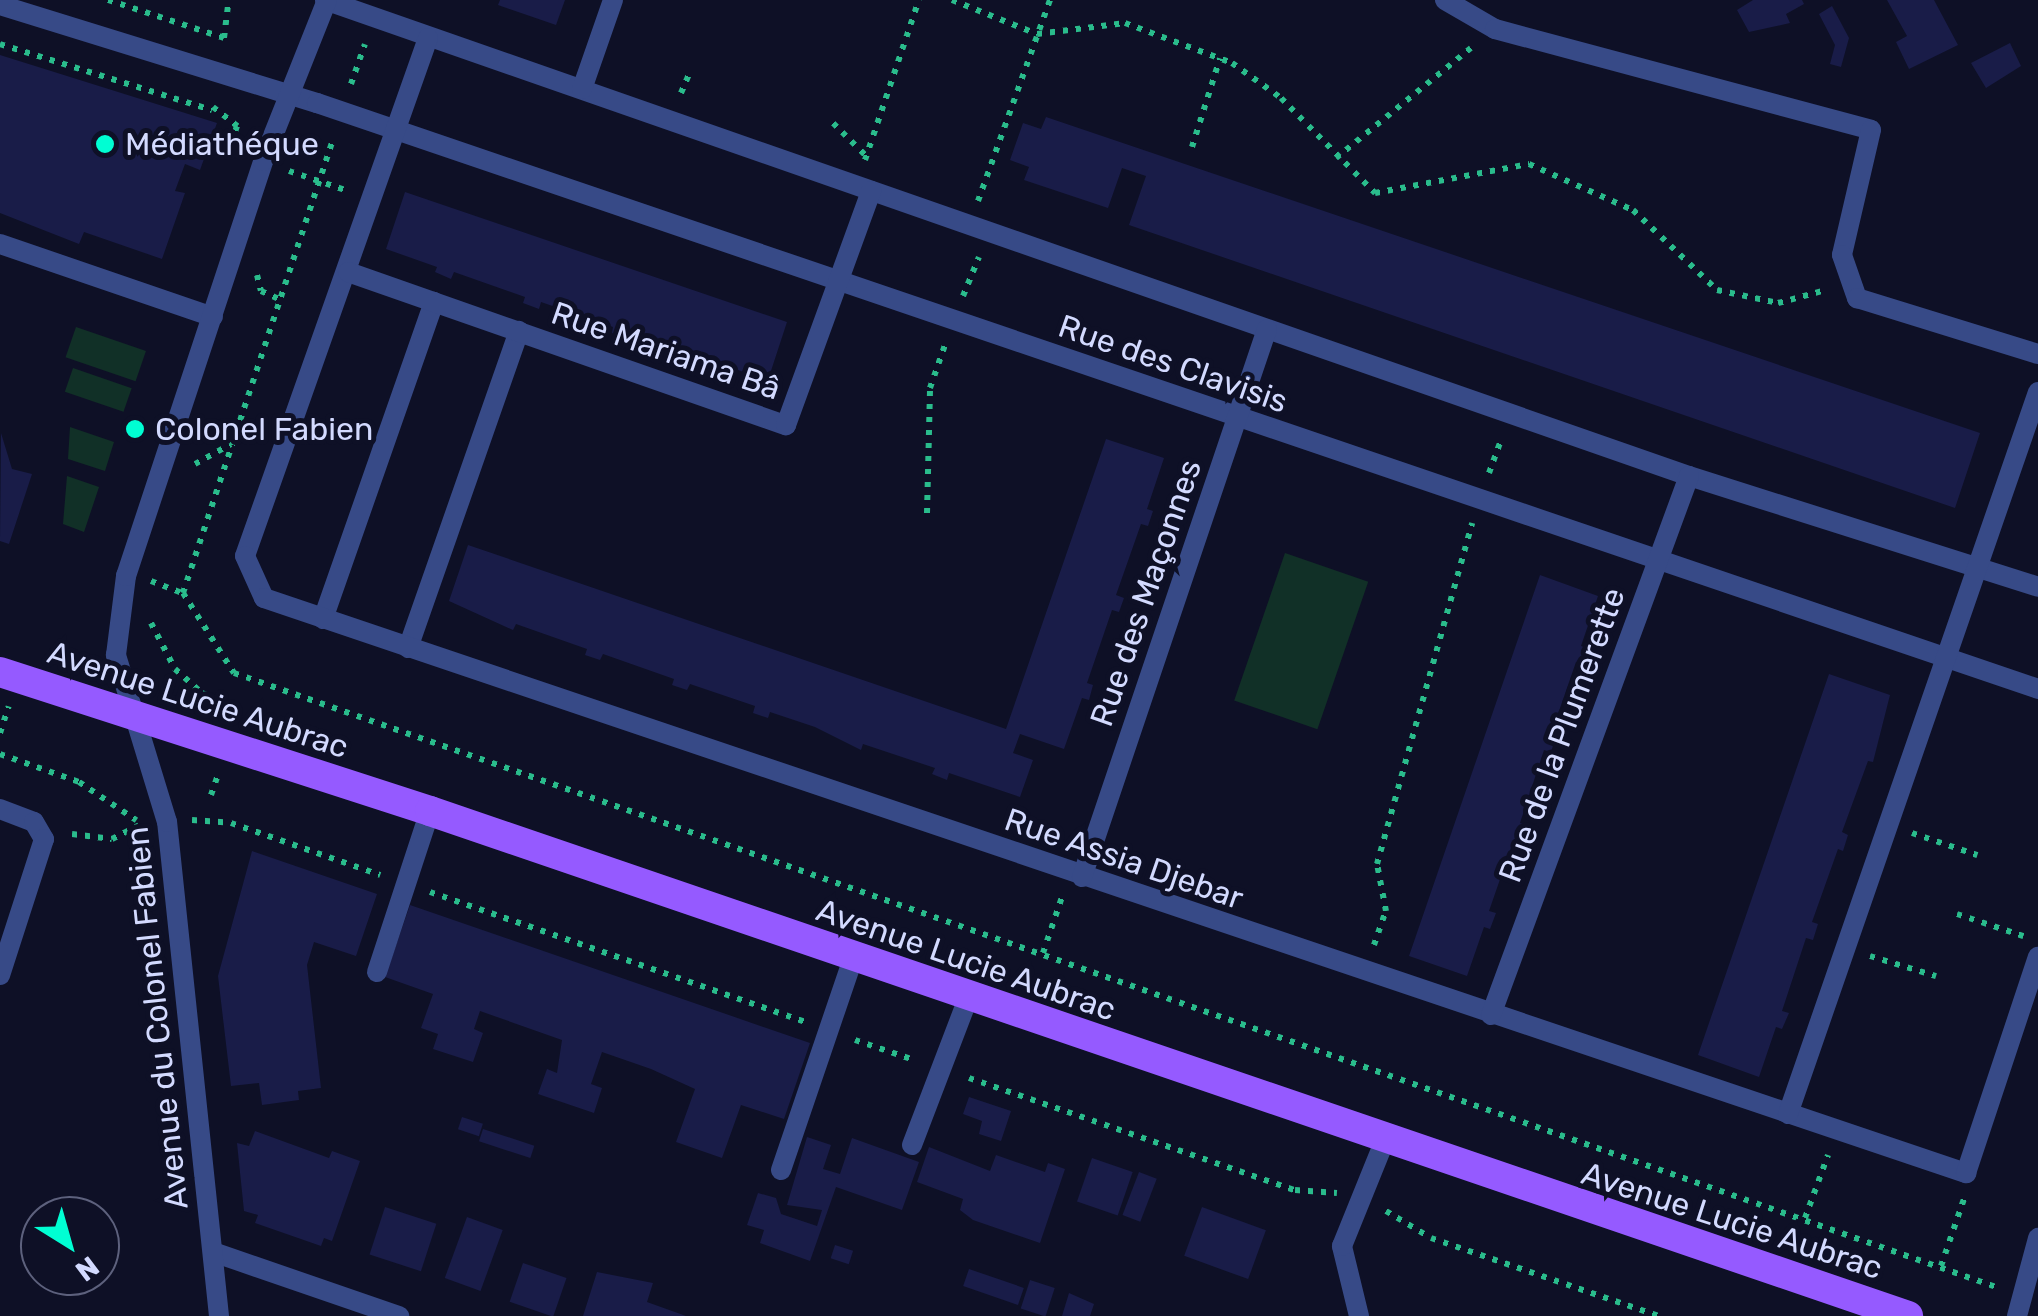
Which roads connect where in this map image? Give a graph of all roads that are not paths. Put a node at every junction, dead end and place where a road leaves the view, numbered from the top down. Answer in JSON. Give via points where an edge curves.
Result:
{"nodes":[{"id":1,"x":326,"y":0,"type":"edge"},
{"id":2,"x":613,"y":0,"type":"edge"},
{"id":3,"x":1445,"y":0,"type":"edge"},
{"id":4,"x":0,"y":5,"type":"edge"},
{"id":5,"x":428,"y":38,"type":"junction"},
{"id":6,"x":582,"y":89,"type":"junction"},
{"id":7,"x":288,"y":98,"type":"junction"},
{"id":8,"x":396,"y":131,"type":"junction"},
{"id":9,"x":864,"y":189,"type":"junction"},
{"id":10,"x":0,"y":244,"type":"edge"},
{"id":11,"x":348,"y":272,"type":"junction"},
{"id":12,"x":838,"y":282,"type":"junction"},
{"id":13,"x":434,"y":302,"type":"junction"},
{"id":14,"x":213,"y":317,"type":"junction"},
{"id":15,"x":1267,"y":329,"type":"junction"},
{"id":16,"x":519,"y":331,"type":"junction"},
{"id":17,"x":2038,"y":354,"type":"edge"},
{"id":18,"x":2038,"y":392,"type":"edge"},
{"id":19,"x":1237,"y":417,"type":"junction"},
{"id":20,"x":1689,"y":476,"type":"junction"},
{"id":21,"x":1658,"y":560,"type":"junction"},
{"id":22,"x":1977,"y":568,"type":"junction"},
{"id":23,"x":2038,"y":587,"type":"edge"},
{"id":24,"x":323,"y":618,"type":"junction"},
{"id":25,"x":408,"y":648,"type":"junction"},
{"id":26,"x":1946,"y":658,"type":"junction"},
{"id":27,"x":0,"y":672,"type":"edge"},
{"id":28,"x":2038,"y":689,"type":"edge"},
{"id":29,"x":131,"y":718,"type":"junction"},
{"id":30,"x":0,"y":809,"type":"edge"},
{"id":31,"x":430,"y":811,"type":"junction"},
{"id":32,"x":1076,"y":874,"type":"junction"},
{"id":33,"x":2038,"y":957,"type":"edge"},
{"id":34,"x":853,"y":958,"type":"junction"},
{"id":35,"x":377,"y":972,"type":"dead end"},
{"id":36,"x":0,"y":975,"type":"edge"},
{"id":37,"x":968,"y":998,"type":"junction"},
{"id":38,"x":1491,"y":1015,"type":"junction"},
{"id":39,"x":1788,"y":1114,"type":"junction"},
{"id":40,"x":1384,"y":1142,"type":"junction"},
{"id":41,"x":912,"y":1145,"type":"dead end"},
{"id":42,"x":781,"y":1170,"type":"dead end"},
{"id":43,"x":2038,"y":1238,"type":"edge"},
{"id":44,"x":213,"y":1252,"type":"junction"},
{"id":45,"x":2020,"y":1306,"type":"edge"},
{"id":46,"x":219,"y":1316,"type":"edge"},
{"id":47,"x":399,"y":1316,"type":"edge"},
{"id":48,"x":1359,"y":1316,"type":"edge"},
{"id":49,"x":1908,"y":1316,"type":"edge"}],
"edges":[{"from":1,"to":5,"type":"street","name":"Rue des Clavisis"},
{"from":1,"to":7,"type":"street","name":"Avenue du Colonel Fabien"},
{"from":2,"to":6,"type":"street"},
{"from":3,"to":17,"type":"street","via":[[1495,29],[1871,130],[1842,256],[1857,298]]},
{"from":4,"to":7,"type":"street","name":"Rue des Clavisis"},
{"from":5,"to":6,"type":"street","name":"Rue des Clavisis"},
{"from":5,"to":8,"type":"street"},
{"from":6,"to":9,"type":"street","name":"Rue des Clavisis"},
{"from":7,"to":8,"type":"street","name":"Rue des Clavisis"},
{"from":7,"to":14,"type":"street","name":"Avenue du Colonel Fabien"},
{"from":8,"to":11,"type":"street"},
{"from":8,"to":12,"type":"street","name":"Rue des Clavisis"},
{"from":9,"to":12,"type":"street","name":"Rue Mariama Bâ"},
{"from":9,"to":15,"type":"street","name":"Rue des Clavisis"},
{"from":10,"to":14,"type":"street"},
{"from":11,"to":13,"type":"street","name":"Rue Mariama Bâ"},
{"from":11,"to":24,"type":"street","name":"Rue Assia Djebar","via":[[246,556],[264,598]]},
{"from":12,"to":16,"type":"street","name":"Rue Mariama Bâ","via":[[786,425]]},
{"from":12,"to":19,"type":"street","name":"Rue des Clavisis"},
{"from":13,"to":16,"type":"street","name":"Rue Mariama Bâ"},
{"from":13,"to":24,"type":"street"},
{"from":14,"to":29,"type":"street","name":"Avenue du Colonel Fabien","via":[[126,576],[116,655]]},
{"from":15,"to":19,"type":"street","name":"Rue des Maçonnes"},
{"from":15,"to":20,"type":"street","name":"Rue des Clavisis"},
{"from":16,"to":25,"type":"street"},
{"from":18,"to":22,"type":"street"},
{"from":19,"to":21,"type":"street","name":"Rue des Clavisis"},
{"from":19,"to":32,"type":"street","name":"Rue des Maçonnes"},
{"from":20,"to":21,"type":"street","name":"Rue de la Plumerette"},
{"from":20,"to":22,"type":"street","name":"Rue des Clavisis"},
{"from":21,"to":26,"type":"street","name":"Rue des Clavisis"},
{"from":21,"to":38,"type":"street","name":"Rue de la Plumerette"},
{"from":22,"to":23,"type":"street","name":"Rue des Clavisis"},
{"from":22,"to":26,"type":"street"},
{"from":24,"to":25,"type":"street","name":"Rue Assia Djebar"},
{"from":25,"to":32,"type":"street","name":"Rue Assia Djebar"},
{"from":26,"to":28,"type":"street","name":"Rue des Clavisis"},
{"from":26,"to":39,"type":"street"},
{"from":27,"to":29,"type":"main road","name":"Avenue Lucie Aubrac"},
{"from":29,"to":31,"type":"main road","name":"Avenue Lucie Aubrac"},
{"from":29,"to":44,"type":"street","name":"Avenue du Colonel Fabien","via":[[167,822]]},
{"from":30,"to":36,"type":"street","via":[[39,830]]},
{"from":31,"to":34,"type":"main road","name":"Avenue Lucie Aubrac"},
{"from":31,"to":35,"type":"street"},
{"from":32,"to":38,"type":"street","name":"Rue Assia Djebar"},
{"from":33,"to":39,"type":"street","name":"Rue Assia Djebar","via":[[1966,1173]]},
{"from":34,"to":37,"type":"main road","name":"Avenue Lucie Aubrac"},
{"from":34,"to":42,"type":"street"},
{"from":37,"to":40,"type":"main road","name":"Avenue Lucie Aubrac"},
{"from":37,"to":41,"type":"street"},
{"from":38,"to":39,"type":"street","name":"Rue Assia Djebar"},
{"from":40,"to":48,"type":"street","via":[[1342,1246]]},
{"from":40,"to":49,"type":"main road","name":"Avenue Lucie Aubrac"},
{"from":43,"to":45,"type":"street"},
{"from":44,"to":46,"type":"street","name":"Avenue du Colonel Fabien"},
{"from":44,"to":47,"type":"street"}]}
